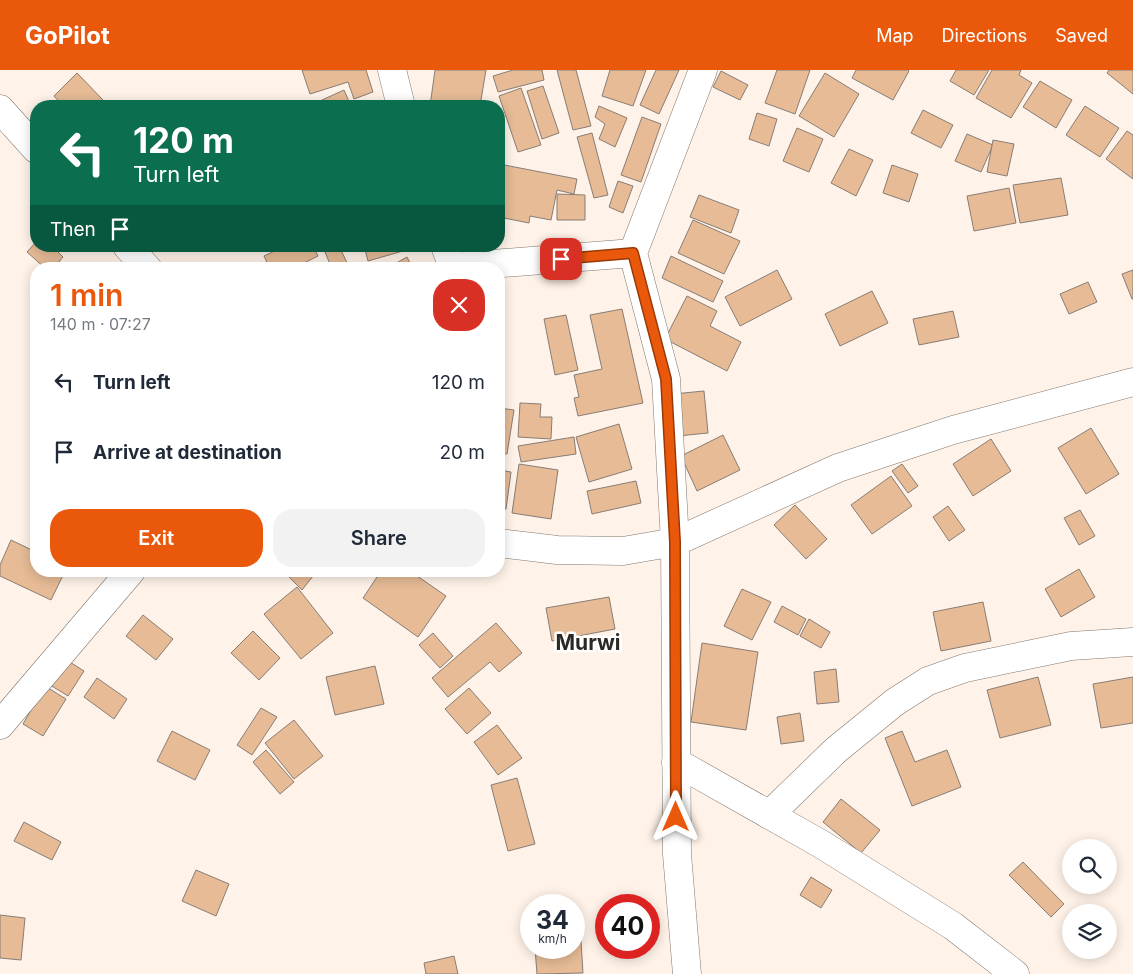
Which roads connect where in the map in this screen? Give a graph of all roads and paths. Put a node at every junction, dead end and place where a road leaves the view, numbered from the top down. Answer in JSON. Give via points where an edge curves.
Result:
{"nodes":[{"id":1,"x":392,"y":70,"type":"edge"},
{"id":2,"x":703,"y":70,"type":"edge"},
{"id":3,"x":400,"y":100,"type":"edge"},
{"id":4,"x":0,"y":109,"type":"edge"},
{"id":5,"x":30,"y":142,"type":"edge"},
{"id":6,"x":132,"y":252,"type":"edge"},
{"id":7,"x":633,"y":253,"type":"junction"},
{"id":8,"x":450,"y":261,"type":"edge"},
{"id":9,"x":142,"y":262,"type":"edge"},
{"id":10,"x":1133,"y":382,"type":"edge"},
{"id":11,"x":675,"y":542,"type":"junction"},
{"id":12,"x":505,"y":543,"type":"edge"},
{"id":13,"x":126,"y":577,"type":"edge"},
{"id":14,"x":1133,"y":642,"type":"edge"},
{"id":15,"x":0,"y":725,"type":"edge"},
{"id":16,"x":676,"y":762,"type":"junction"},
{"id":17,"x":769,"y":815,"type":"junction"},
{"id":18,"x":687,"y":974,"type":"edge"},
{"id":19,"x":1015,"y":974,"type":"edge"}],
"edges":[{"from":1,"to":3,"type":"street"},
{"from":2,"to":7,"type":"street"},
{"from":4,"to":5,"type":"street"},
{"from":6,"to":9,"type":"street"},
{"from":7,"to":8,"type":"street"},
{"from":7,"to":11,"type":"street","via":[[666,379]]},
{"from":10,"to":11,"type":"street","via":[[953,430],[838,468]]},
{"from":11,"to":12,"type":"street","via":[[623,552],[557,550]]},
{"from":11,"to":16,"type":"street"},
{"from":13,"to":15,"type":"street"},
{"from":14,"to":17,"type":"street","via":[[1071,646],[965,668],[928,682],[895,702],[836,750]]},
{"from":16,"to":17,"type":"street"},
{"from":16,"to":18,"type":"street","via":[[677,854]]},
{"from":17,"to":19,"type":"street","via":[[953,926]]}]}
